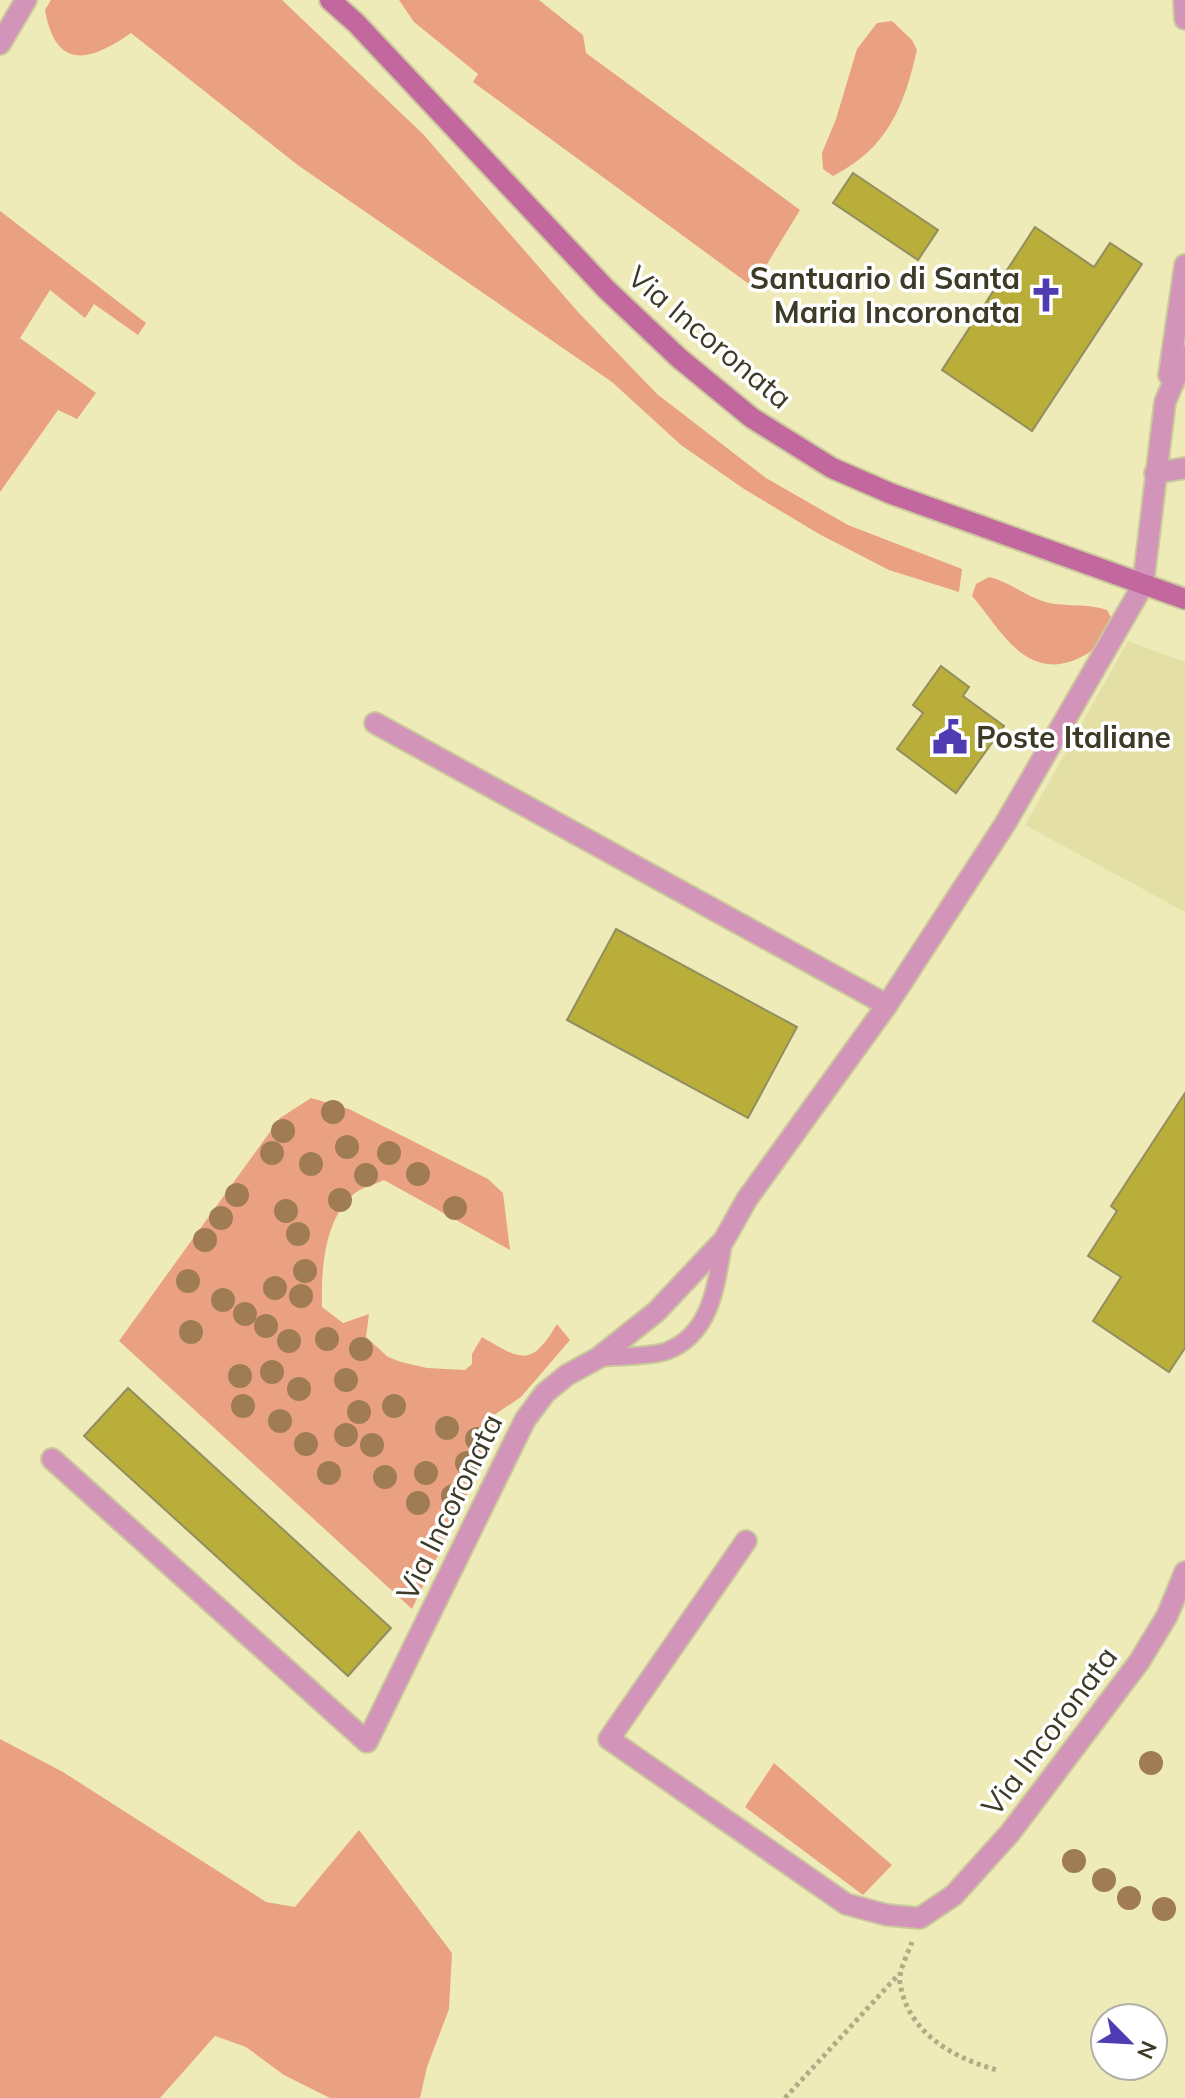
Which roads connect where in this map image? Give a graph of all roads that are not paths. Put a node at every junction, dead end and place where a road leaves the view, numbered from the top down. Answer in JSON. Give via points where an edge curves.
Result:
{"nodes":[{"id":1,"x":26,"y":0,"type":"edge"},
{"id":2,"x":330,"y":0,"type":"edge"},
{"id":3,"x":1184,"y":0,"type":"edge"},
{"id":4,"x":1185,"y":19,"type":"edge"},
{"id":5,"x":0,"y":44,"type":"edge"},
{"id":6,"x":1185,"y":265,"type":"edge"},
{"id":7,"x":1185,"y":356,"type":"edge"},
{"id":8,"x":1165,"y":402,"type":"junction"},
{"id":9,"x":1185,"y":468,"type":"edge"},
{"id":10,"x":1155,"y":473,"type":"junction"},
{"id":11,"x":1143,"y":585,"type":"junction"},
{"id":12,"x":1185,"y":599,"type":"edge"},
{"id":13,"x":375,"y":723,"type":"dead end"},
{"id":14,"x":887,"y":1005,"type":"junction"},
{"id":15,"x":724,"y":1240,"type":"junction"},
{"id":16,"x":598,"y":1358,"type":"junction"},
{"id":17,"x":52,"y":1459,"type":"dead end"},
{"id":18,"x":746,"y":1541,"type":"dead end"},
{"id":19,"x":1185,"y":1572,"type":"edge"}],
"edges":[{"from":1,"to":5,"type":"street"},
{"from":2,"to":11,"type":"main road","name":"Via Incoronata","via":[[606,289],[752,418],[832,468],[892,494]]},
{"from":3,"to":4,"type":"street"},
{"from":6,"to":8,"type":"street"},
{"from":7,"to":8,"type":"street"},
{"from":8,"to":10,"type":"street"},
{"from":9,"to":10,"type":"street"},
{"from":10,"to":11,"type":"street"},
{"from":11,"to":12,"type":"main road","name":"Via Incoronata"},
{"from":11,"to":14,"type":"street","name":"Via Incoronata","via":[[1005,824]]},
{"from":13,"to":14,"type":"street"},
{"from":14,"to":15,"type":"street","name":"Via Incoronata","via":[[747,1199]]},
{"from":15,"to":16,"type":"street","name":"Via Incoronata","via":[[656,1312]]},
{"from":15,"to":16,"type":"lane","via":[[713,1298],[696,1333],[666,1351]]},
{"from":16,"to":17,"type":"street","name":"Via Incoronata","via":[[545,1393],[525,1420],[367,1742]]},
{"from":18,"to":19,"type":"street","name":"Via Incoronata","via":[[609,1739],[846,1904],[920,1918],[954,1895],[1010,1833],[1139,1662]]}]}
